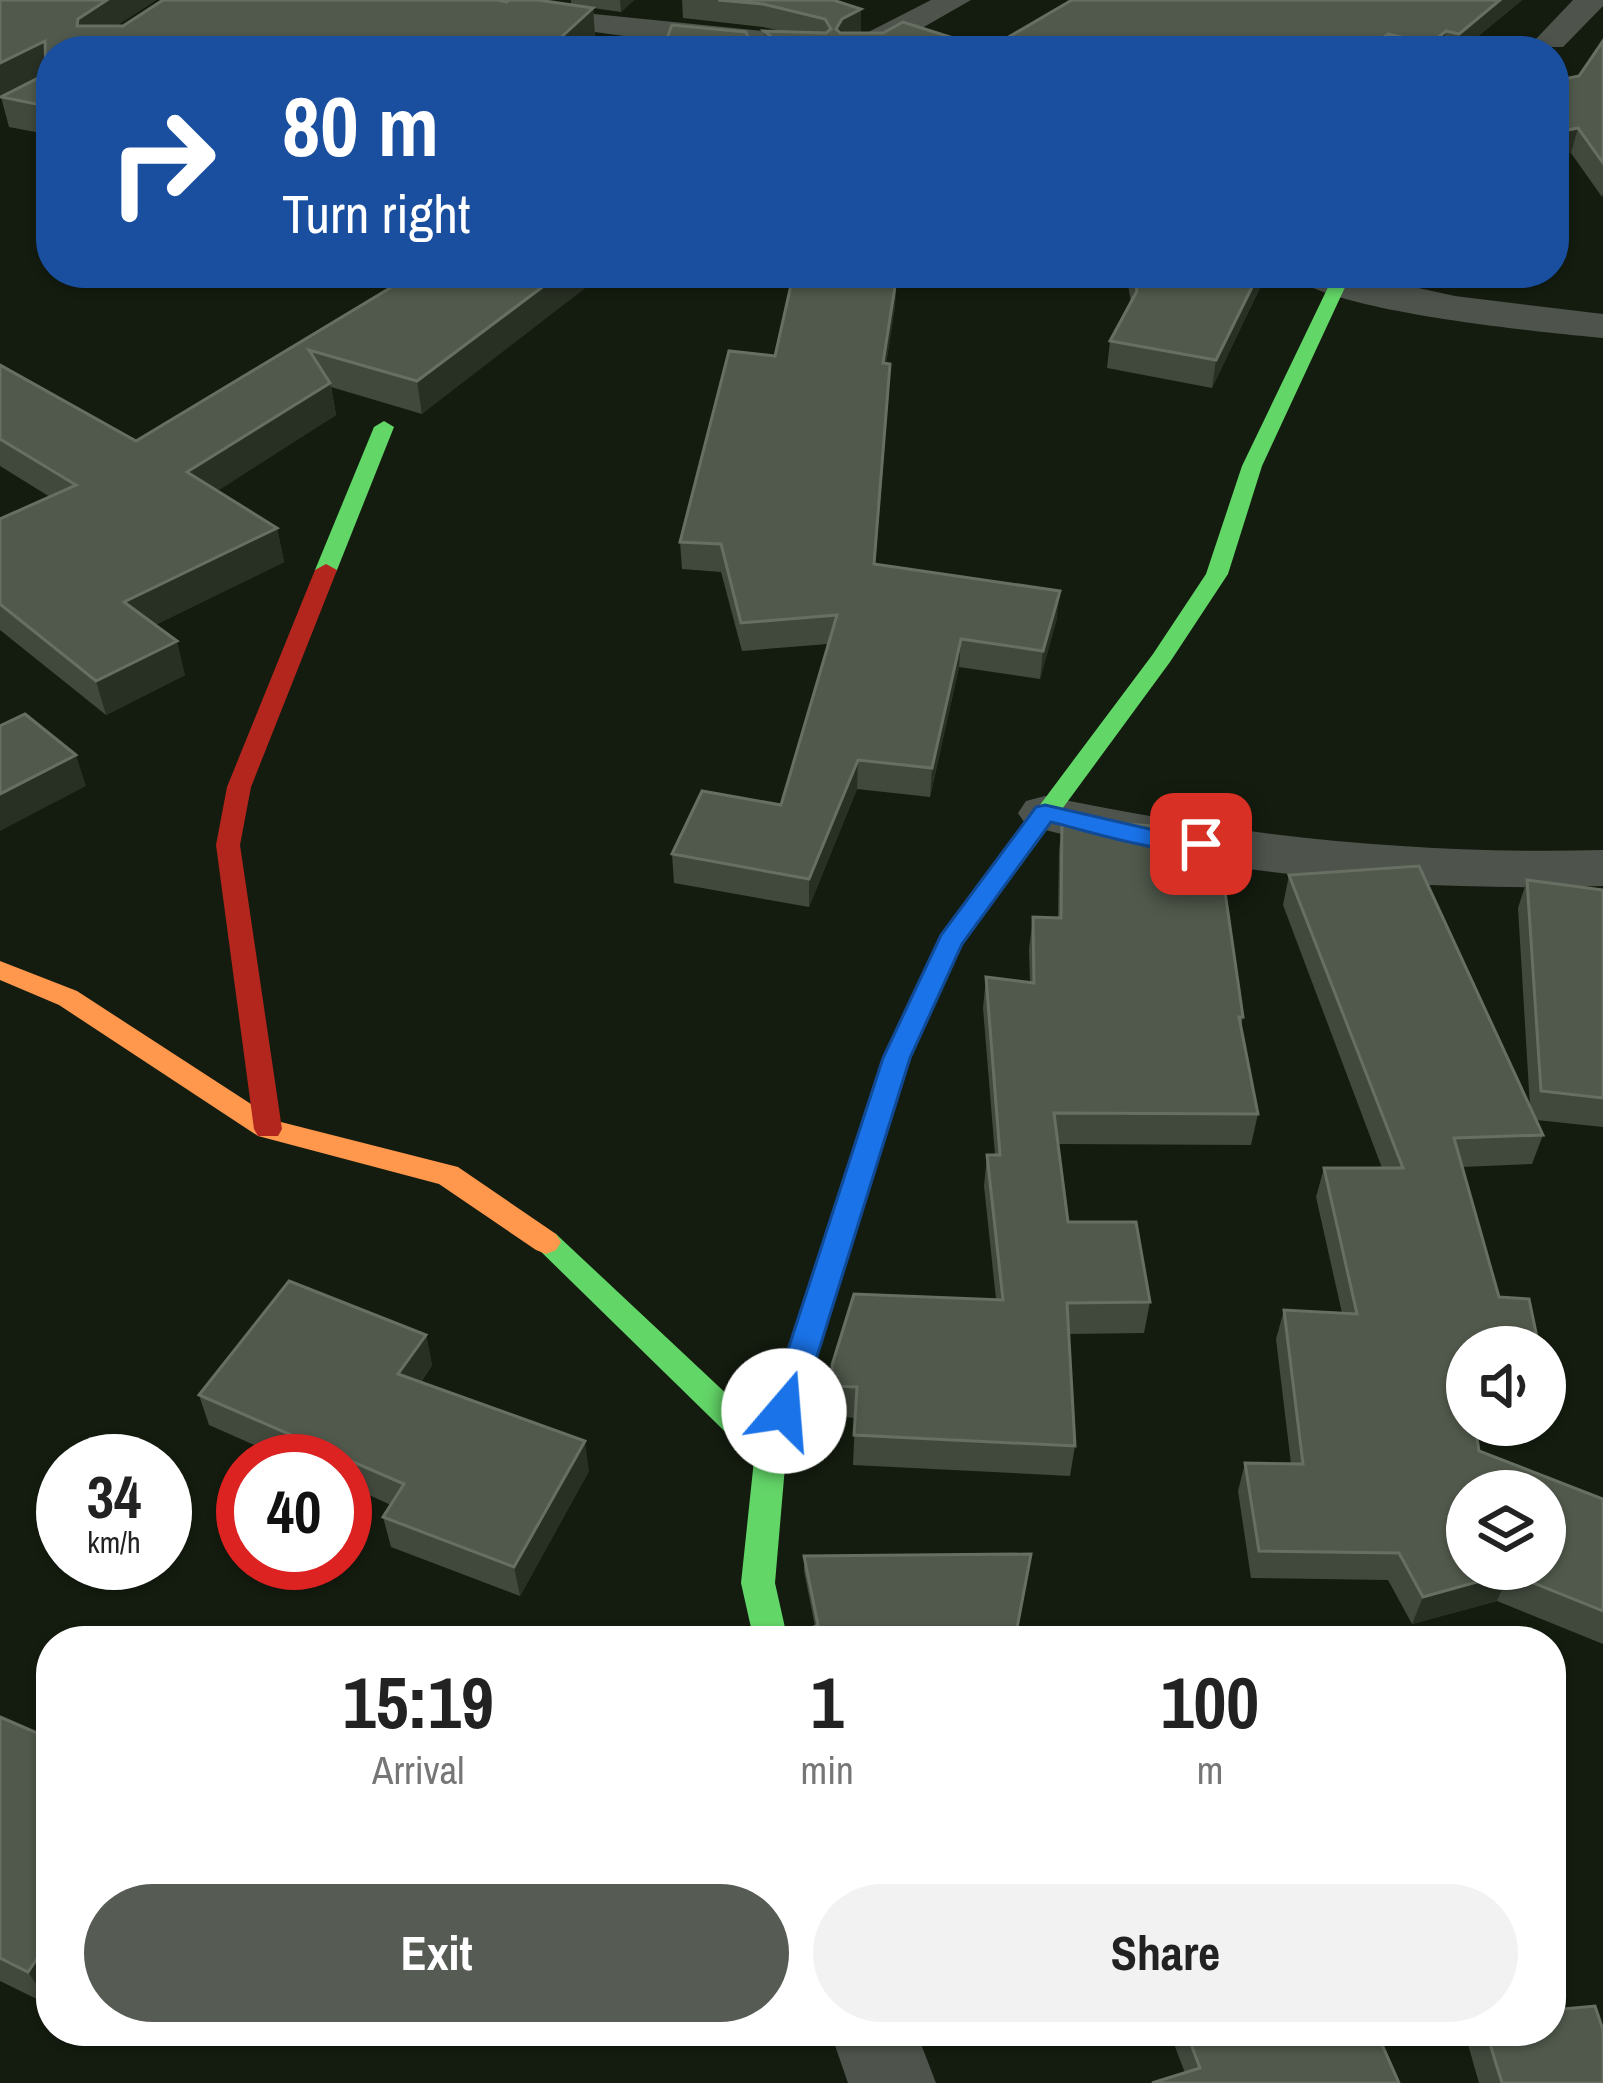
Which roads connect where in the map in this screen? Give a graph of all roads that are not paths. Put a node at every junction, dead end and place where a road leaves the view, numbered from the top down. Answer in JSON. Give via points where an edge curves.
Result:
{"nodes":[{"id":1,"x":460,"y":0,"type":"edge"},
{"id":2,"x":955,"y":0,"type":"edge"},
{"id":3,"x":1592,"y":0,"type":"edge"},
{"id":4,"x":714,"y":36,"type":"edge"},
{"id":5,"x":886,"y":36,"type":"edge"},
{"id":6,"x":1555,"y":36,"type":"edge"},
{"id":7,"x":1321,"y":288,"type":"edge"},
{"id":8,"x":1372,"y":288,"type":"edge"},
{"id":9,"x":1603,"y":326,"type":"edge"},
{"id":10,"x":384,"y":428,"type":"dead end"},
{"id":11,"x":1045,"y":812,"type":"junction"},
{"id":12,"x":1603,"y":868,"type":"edge"},
{"id":13,"x":0,"y":970,"type":"edge"},
{"id":14,"x":268,"y":1129,"type":"junction"},
{"id":15,"x":770,"y":1455,"type":"junction"},
{"id":16,"x":768,"y":1626,"type":"edge"},
{"id":17,"x":878,"y":2046,"type":"edge"},
{"id":18,"x":892,"y":2083,"type":"edge"}],
"edges":[{"from":1,"to":4,"type":"street"},
{"from":2,"to":5,"type":"street"},
{"from":3,"to":6,"type":"street"},
{"from":7,"to":11,"type":"street","via":[[1217,574]]},
{"from":8,"to":9,"type":"street"},
{"from":10,"to":14,"type":"street","via":[[239,787],[228,844]]},
{"from":11,"to":12,"type":"street","via":[[1158,839],[1407,865],[1498,874]]},
{"from":11,"to":15,"type":"street","via":[[951,941],[897,1058]]},
{"from":13,"to":14,"type":"street","via":[[68,998]]},
{"from":14,"to":15,"type":"street","via":[[448,1175],[564,1254]]},
{"from":15,"to":16,"type":"street","via":[[758,1583]]},
{"from":17,"to":18,"type":"street"}]}
